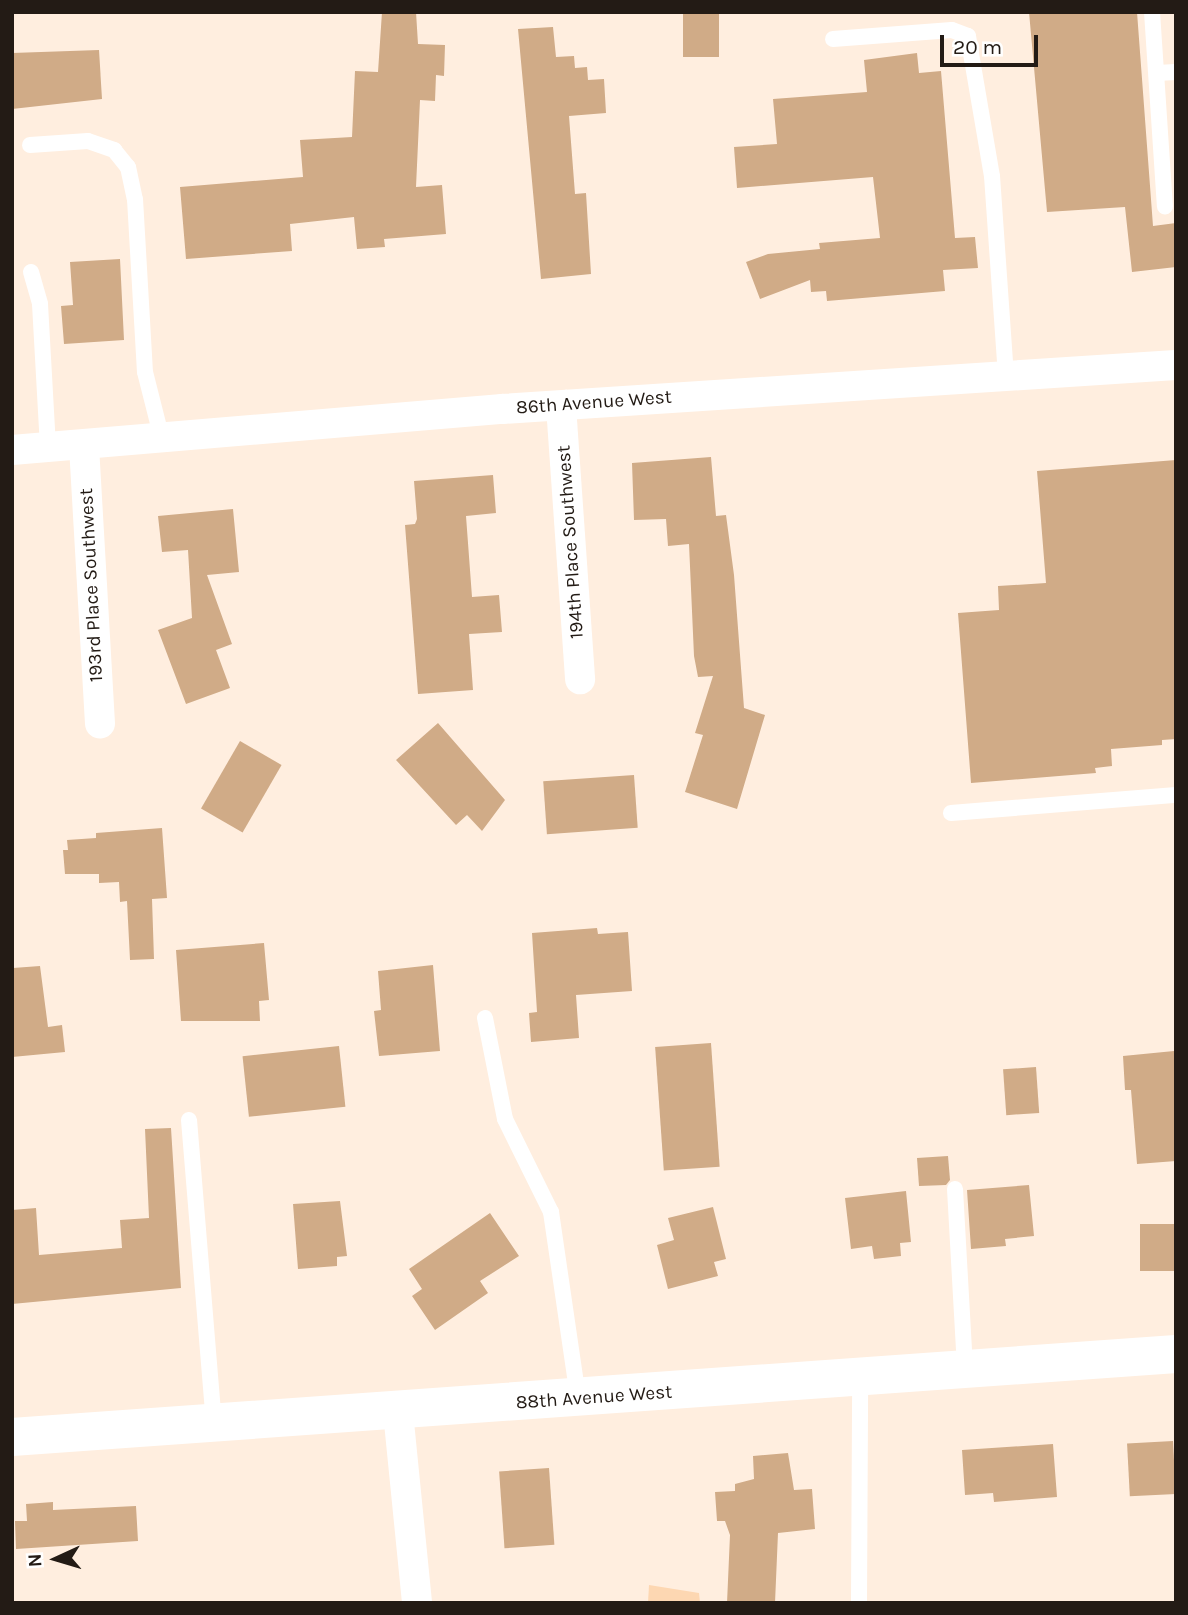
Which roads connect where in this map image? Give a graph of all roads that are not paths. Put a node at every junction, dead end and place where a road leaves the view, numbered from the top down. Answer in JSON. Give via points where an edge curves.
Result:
{"nodes":[{"id":1,"x":1152,"y":12,"type":"edge"},
{"id":2,"x":834,"y":38,"type":"dead end"},
{"id":3,"x":1176,"y":72,"type":"edge"},
{"id":4,"x":1157,"y":73,"type":"junction"},
{"id":5,"x":30,"y":145,"type":"dead end"},
{"id":6,"x":1165,"y":207,"type":"dead end"},
{"id":7,"x":32,"y":272,"type":"dead end"},
{"id":8,"x":1176,"y":365,"type":"edge"},
{"id":9,"x":1006,"y":376,"type":"junction"},
{"id":10,"x":561,"y":406,"type":"junction"},
{"id":11,"x":162,"y":439,"type":"junction"},
{"id":12,"x":84,"y":446,"type":"junction"},
{"id":13,"x":48,"y":448,"type":"junction"},
{"id":14,"x":12,"y":450,"type":"edge"},
{"id":15,"x":580,"y":678,"type":"dead end"},
{"id":16,"x":100,"y":724,"type":"dead end"},
{"id":17,"x":1176,"y":795,"type":"edge"},
{"id":18,"x":951,"y":813,"type":"dead end"},
{"id":19,"x":485,"y":1018,"type":"dead end"},
{"id":20,"x":189,"y":1120,"type":"dead end"},
{"id":21,"x":955,"y":1189,"type":"dead end"},
{"id":22,"x":1176,"y":1354,"type":"edge"},
{"id":23,"x":965,"y":1370,"type":"junction"},
{"id":24,"x":860,"y":1377,"type":"junction"},
{"id":25,"x":578,"y":1399,"type":"junction"},
{"id":26,"x":398,"y":1412,"type":"junction"},
{"id":27,"x":214,"y":1424,"type":"junction"},
{"id":28,"x":12,"y":1437,"type":"edge"},
{"id":29,"x":417,"y":1603,"type":"edge"},
{"id":30,"x":859,"y":1603,"type":"edge"}],
"edges":[{"from":1,"to":4,"type":"lane"},
{"from":2,"to":9,"type":"lane","via":[[952,30],[968,36],[992,176]]},
{"from":3,"to":4,"type":"lane"},
{"from":4,"to":6,"type":"lane"},
{"from":5,"to":11,"type":"lane","via":[[88,141],[114,150],[128,167],[135,199],[145,372]]},
{"from":7,"to":13,"type":"lane","via":[[40,304]]},
{"from":8,"to":9,"type":"street","name":"86th Avenue West"},
{"from":9,"to":10,"type":"street","name":"86th Avenue West"},
{"from":10,"to":11,"type":"street","name":"86th Avenue West"},
{"from":10,"to":15,"type":"street","name":"194th Place Southwest"},
{"from":11,"to":12,"type":"street","name":"86th Avenue West"},
{"from":12,"to":13,"type":"street","name":"86th Avenue West"},
{"from":12,"to":16,"type":"street","name":"193rd Place Southwest"},
{"from":13,"to":14,"type":"street","name":"86th Avenue West"},
{"from":17,"to":18,"type":"lane"},
{"from":19,"to":25,"type":"lane","via":[[505,1119],[551,1212]]},
{"from":20,"to":27,"type":"lane"},
{"from":21,"to":23,"type":"lane"},
{"from":22,"to":23,"type":"street","name":"88th Avenue West"},
{"from":23,"to":24,"type":"street","name":"88th Avenue West"},
{"from":24,"to":25,"type":"street","name":"88th Avenue West"},
{"from":24,"to":30,"type":"lane"},
{"from":25,"to":26,"type":"street","name":"88th Avenue West"},
{"from":26,"to":27,"type":"street","name":"88th Avenue West"},
{"from":26,"to":29,"type":"street"},
{"from":27,"to":28,"type":"street","name":"88th Avenue West"}]}
